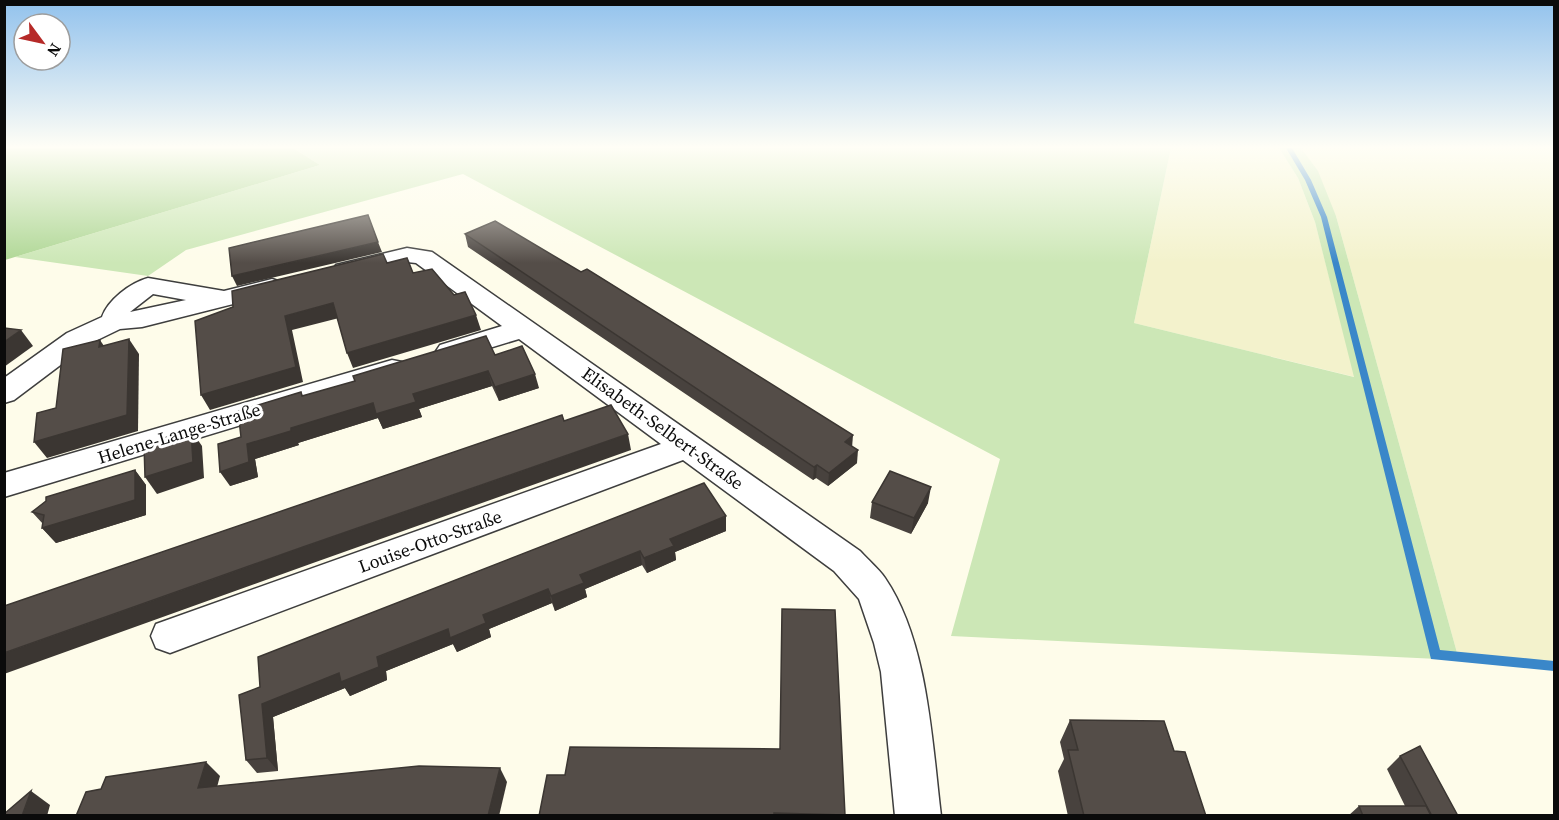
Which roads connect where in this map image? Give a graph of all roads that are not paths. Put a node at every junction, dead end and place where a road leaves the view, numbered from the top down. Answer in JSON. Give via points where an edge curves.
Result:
{"nodes":[{"id":1,"x":526,"y":328,"type":"junction"},
{"id":2,"x":4,"y":393,"type":"edge"},
{"id":3,"x":689,"y":446,"type":"junction"},
{"id":4,"x":4,"y":485,"type":"edge"},
{"id":5,"x":170,"y":636,"type":"dead end"},
{"id":6,"x":918,"y":816,"type":"edge"}],
"edges":[{"from":1,"to":2,"type":"street","name":"Elisabeth-Selbert-Straße","via":[[423,257],[407,255],[142,319],[114,322],[77,339]]},
{"from":1,"to":3,"type":"street","name":"Elisabeth-Selbert-Straße"},
{"from":1,"to":4,"type":"street","name":"Helene-Lange-Straße"},
{"from":3,"to":5,"type":"street","name":"Louise-Otto-Straße"},
{"from":3,"to":6,"type":"street","name":"Elisabeth-Selbert-Straße","via":[[847,561],[873,590],[889,626],[908,717]]}]}
